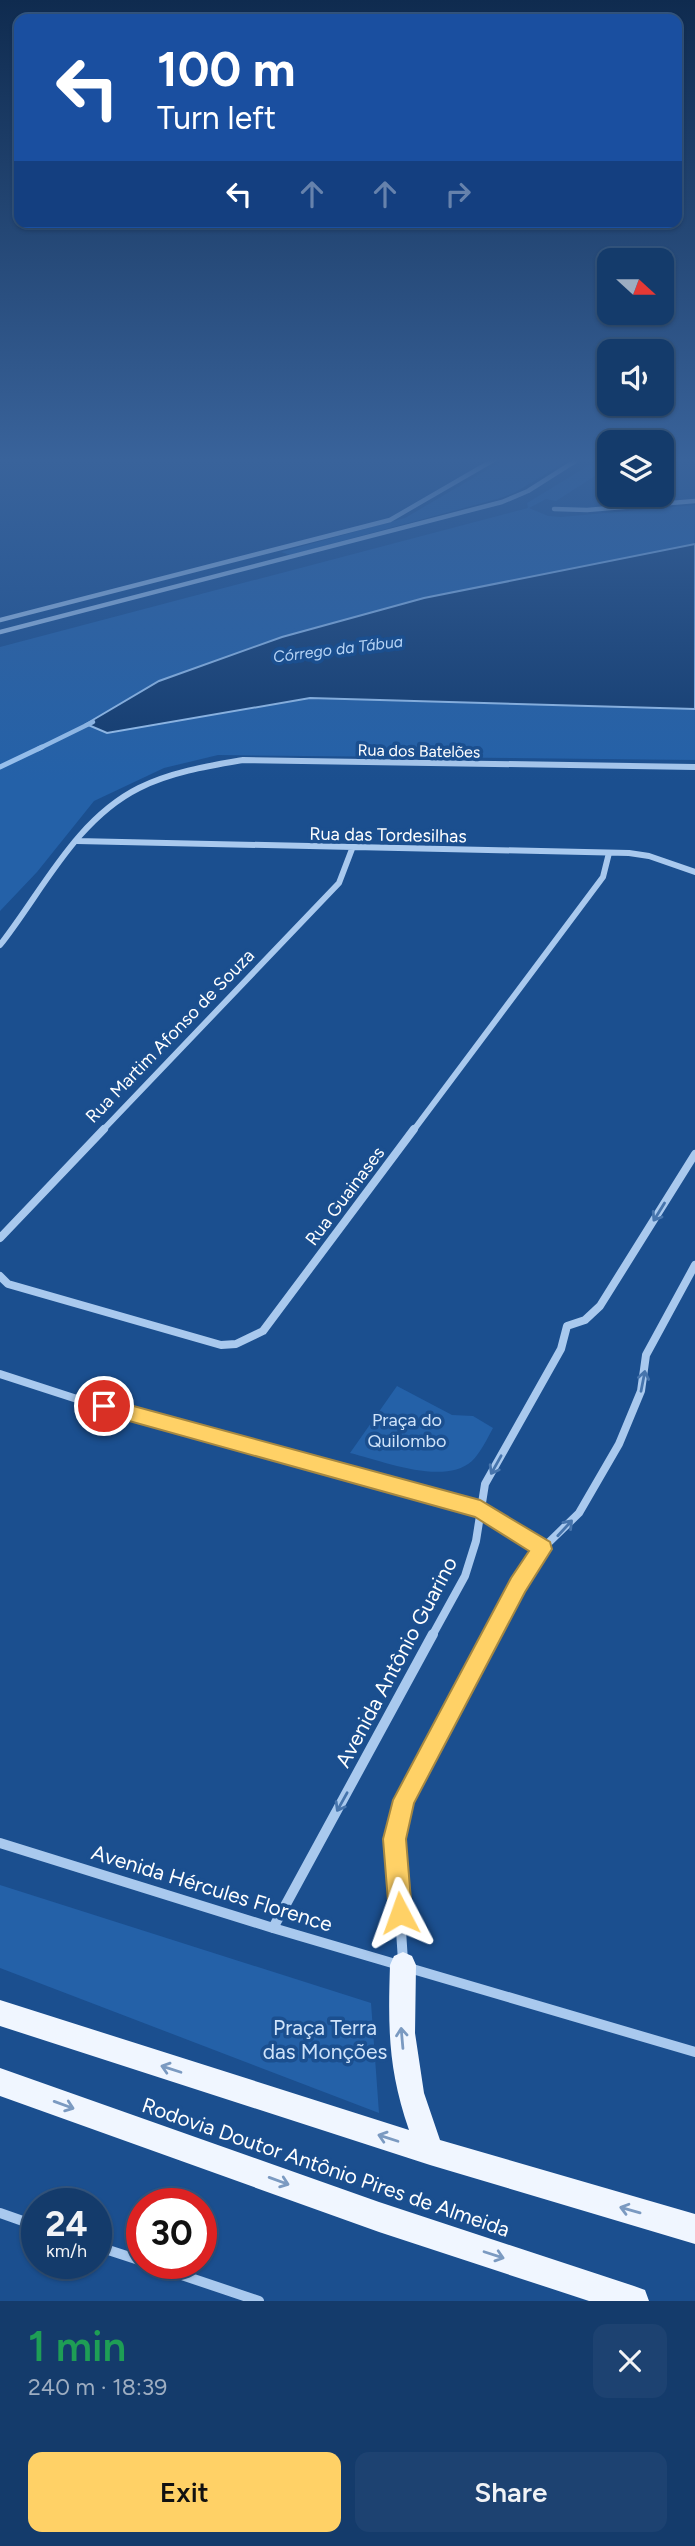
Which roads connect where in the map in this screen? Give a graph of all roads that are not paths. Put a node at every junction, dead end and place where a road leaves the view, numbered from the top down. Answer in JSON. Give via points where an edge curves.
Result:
{"nodes":[{"id":1,"x":208,"y":565,"type":"edge"},
{"id":2,"x":255,"y":565,"type":"edge"},
{"id":3,"x":0,"y":620,"type":"edge"},
{"id":4,"x":0,"y":632,"type":"edge"},
{"id":5,"x":695,"y":767,"type":"edge"},
{"id":6,"x":77,"y":841,"type":"junction"},
{"id":7,"x":352,"y":849,"type":"junction"},
{"id":8,"x":609,"y":853,"type":"junction"},
{"id":9,"x":695,"y":872,"type":"edge"},
{"id":10,"x":0,"y":945,"type":"edge"},
{"id":11,"x":695,"y":1154,"type":"edge"},
{"id":12,"x":0,"y":1238,"type":"edge"},
{"id":13,"x":695,"y":1265,"type":"edge"},
{"id":14,"x":0,"y":1276,"type":"edge"},
{"id":15,"x":0,"y":1374,"type":"edge"},
{"id":16,"x":480,"y":1509,"type":"junction"},
{"id":17,"x":542,"y":1549,"type":"junction"},
{"id":18,"x":0,"y":1843,"type":"edge"},
{"id":19,"x":274,"y":1927,"type":"junction"},
{"id":20,"x":403,"y":1965,"type":"junction"},
{"id":21,"x":0,"y":2012,"type":"edge"},
{"id":22,"x":695,"y":2052,"type":"edge"},
{"id":23,"x":0,"y":2082,"type":"edge"},
{"id":24,"x":430,"y":2151,"type":"junction"},
{"id":25,"x":0,"y":2213,"type":"edge"},
{"id":26,"x":21,"y":2220,"type":"edge"},
{"id":27,"x":695,"y":2229,"type":"edge"},
{"id":28,"x":194,"y":2279,"type":"edge"},
{"id":29,"x":259,"y":2301,"type":"edge"},
{"id":30,"x":634,"y":2301,"type":"edge"}],
"edges":[{"from":1,"to":3,"type":"street"},
{"from":2,"to":4,"type":"street"},
{"from":5,"to":6,"type":"street","name":"Rua dos Batelões","via":[[243,760],[193,768],[147,785],[108,808]]},
{"from":6,"to":7,"type":"street","name":"Rua das Tordesilhas"},
{"from":6,"to":10,"type":"street","name":"Rua dos Batelões"},
{"from":7,"to":8,"type":"street","name":"Rua das Tordesilhas"},
{"from":7,"to":12,"type":"street","name":"Rua Martim Afonso de Souza","via":[[339,883]]},
{"from":8,"to":9,"type":"street","name":"Rua das Tordesilhas","via":[[649,856]]},
{"from":8,"to":14,"type":"street","name":"Rua Guainases","via":[[603,877],[263,1331],[251,1339],[221,1345],[8,1284]]},
{"from":11,"to":16,"type":"street","name":"Avenida Antônio Guarino","one_way":true,"via":[[600,1306],[585,1320],[568,1326],[561,1349],[485,1485]]},
{"from":17,"to":13,"type":"street","one_way":true,"via":[[579,1513],[619,1444],[641,1391],[646,1355]]},
{"from":15,"to":16,"type":"street"},
{"from":16,"to":17,"type":"street"},
{"from":16,"to":19,"type":"street","name":"Avenida Antônio Guarino","one_way":true,"via":[[465,1576]]},
{"from":17,"to":20,"type":"street","via":[[518,1585],[404,1800],[395,1839]]},
{"from":18,"to":19,"type":"street","name":"Avenida Hércules Florence"},
{"from":19,"to":20,"type":"street","name":"Avenida Hércules Florence"},
{"from":20,"to":22,"type":"street","name":"Avenida Hércules Florence"},
{"from":24,"to":20,"type":"main road","one_way":true,"via":[[410,2093],[401,2033]]},
{"from":24,"to":21,"type":"main road","one_way":true},
{"from":23,"to":30,"type":"main road","name":"Rodovia Doutor Antônio Pires de Almeida","one_way":true,"via":[[379,2217]]},
{"from":27,"to":24,"type":"main road","one_way":true},
{"from":25,"to":26,"type":"street"},
{"from":28,"to":29,"type":"street"}]}
